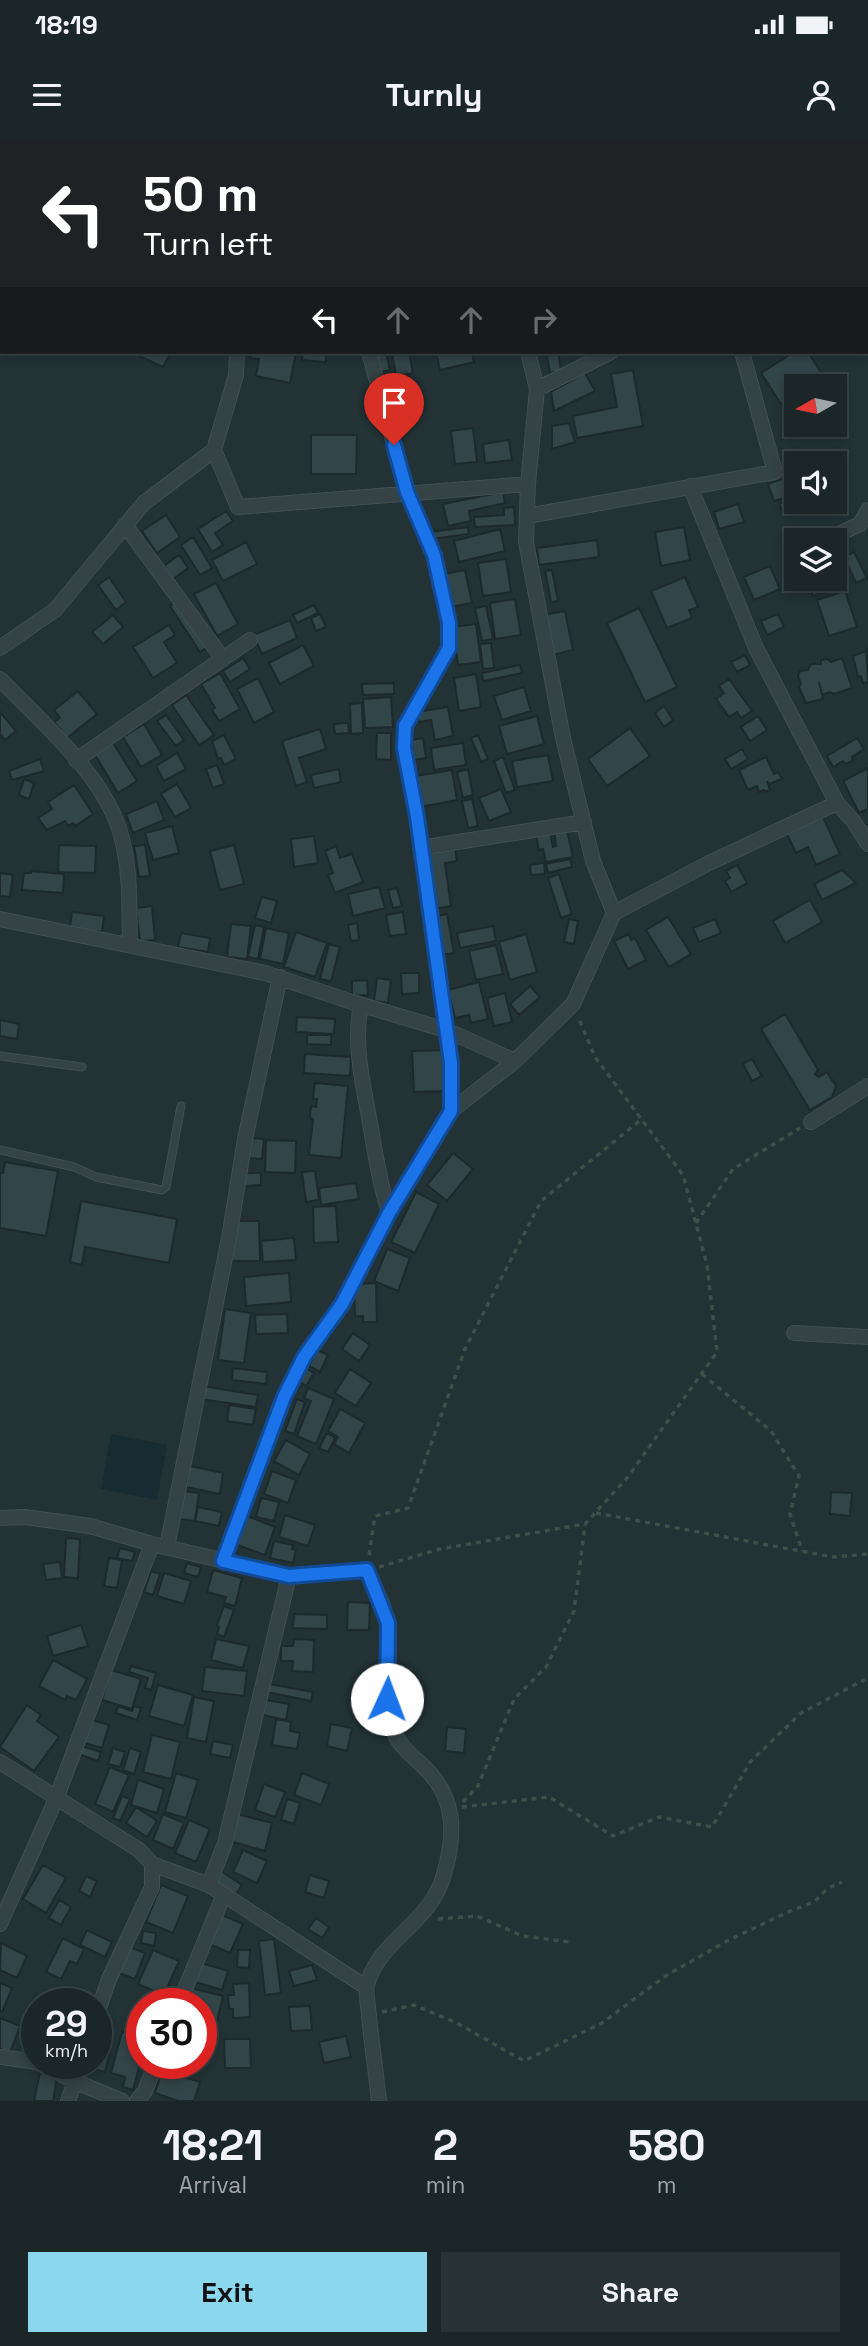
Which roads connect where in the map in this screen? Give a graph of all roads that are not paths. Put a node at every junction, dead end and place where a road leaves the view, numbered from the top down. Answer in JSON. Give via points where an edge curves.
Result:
{"nodes":[{"id":1,"x":237,"y":354,"type":"edge"},
{"id":2,"x":370,"y":354,"type":"edge"},
{"id":3,"x":528,"y":354,"type":"edge"},
{"id":4,"x":607,"y":354,"type":"edge"},
{"id":5,"x":743,"y":354,"type":"edge"},
{"id":6,"x":537,"y":389,"type":"junction"},
{"id":7,"x":214,"y":450,"type":"junction"},
{"id":8,"x":528,"y":484,"type":"junction"},
{"id":9,"x":690,"y":486,"type":"junction"},
{"id":10,"x":407,"y":492,"type":"junction"},
{"id":11,"x":868,"y":510,"type":"edge"},
{"id":12,"x":527,"y":516,"type":"junction"},
{"id":13,"x":125,"y":525,"type":"junction"},
{"id":14,"x":847,"y":530,"type":"edge"},
{"id":15,"x":250,"y":640,"type":"dead end"},
{"id":16,"x":0,"y":648,"type":"edge"},
{"id":17,"x":223,"y":659,"type":"junction"},
{"id":18,"x":0,"y":679,"type":"edge"},
{"id":19,"x":76,"y":760,"type":"junction"},
{"id":20,"x":837,"y":803,"type":"junction"},
{"id":21,"x":868,"y":815,"type":"edge"},
{"id":22,"x":583,"y":822,"type":"junction"},
{"id":23,"x":854,"y":822,"type":"junction"},
{"id":24,"x":868,"y":844,"type":"edge"},
{"id":25,"x":420,"y":848,"type":"junction"},
{"id":26,"x":614,"y":913,"type":"junction"},
{"id":27,"x":0,"y":919,"type":"edge"},
{"id":28,"x":130,"y":945,"type":"junction"},
{"id":29,"x":280,"y":977,"type":"junction"},
{"id":30,"x":361,"y":1005,"type":"junction"},
{"id":31,"x":446,"y":1030,"type":"junction"},
{"id":32,"x":0,"y":1056,"type":"edge"},
{"id":33,"x":515,"y":1062,"type":"junction"},
{"id":34,"x":82,"y":1067,"type":"dead end"},
{"id":35,"x":868,"y":1086,"type":"edge"},
{"id":36,"x":181,"y":1107,"type":"dead end"},
{"id":37,"x":451,"y":1111,"type":"junction"},
{"id":38,"x":811,"y":1122,"type":"road end"},
{"id":39,"x":0,"y":1150,"type":"edge"},
{"id":40,"x":389,"y":1213,"type":"junction"},
{"id":41,"x":793,"y":1332,"type":"dead end"},
{"id":42,"x":868,"y":1337,"type":"edge"},
{"id":43,"x":0,"y":1518,"type":"edge"},
{"id":44,"x":152,"y":1544,"type":"junction"},
{"id":45,"x":167,"y":1548,"type":"junction"},
{"id":46,"x":223,"y":1561,"type":"junction"},
{"id":47,"x":289,"y":1576,"type":"junction"},
{"id":48,"x":0,"y":1762,"type":"edge"},
{"id":49,"x":56,"y":1799,"type":"junction"},
{"id":50,"x":152,"y":1864,"type":"junction"},
{"id":51,"x":209,"y":1885,"type":"junction"},
{"id":52,"x":224,"y":1894,"type":"junction"},
{"id":53,"x":0,"y":1924,"type":"edge"},
{"id":54,"x":366,"y":1987,"type":"junction"},
{"id":55,"x":106,"y":1988,"type":"edge"},
{"id":56,"x":186,"y":1988,"type":"edge"},
{"id":57,"x":0,"y":2057,"type":"edge"},
{"id":58,"x":21,"y":2060,"type":"edge"},
{"id":59,"x":70,"y":2079,"type":"edge"},
{"id":60,"x":150,"y":2079,"type":"edge"},
{"id":61,"x":74,"y":2081,"type":"junction"},
{"id":62,"x":68,"y":2101,"type":"edge"},
{"id":63,"x":122,"y":2101,"type":"edge"},
{"id":64,"x":138,"y":2101,"type":"edge"},
{"id":65,"x":379,"y":2101,"type":"edge"}],
"edges":[{"from":1,"to":7,"type":"street","via":[[236,375]]},
{"from":2,"to":10,"type":"street"},
{"from":3,"to":6,"type":"street"},
{"from":4,"to":6,"type":"street"},
{"from":5,"to":9,"type":"street","via":[[775,472]]},
{"from":6,"to":8,"type":"street"},
{"from":7,"to":10,"type":"street","via":[[238,507]]},
{"from":7,"to":13,"type":"street","via":[[144,503]]},
{"from":8,"to":10,"type":"street"},
{"from":8,"to":12,"type":"street"},
{"from":9,"to":12,"type":"street"},
{"from":9,"to":20,"type":"street","via":[[756,648]]},
{"from":10,"to":25,"type":"street","via":[[434,555],[449,623],[449,648],[405,726],[404,748]]},
{"from":11,"to":14,"type":"street","via":[[860,524]]},
{"from":12,"to":22,"type":"street","via":[[526,542],[539,617]]},
{"from":13,"to":16,"type":"street","via":[[55,610]]},
{"from":13,"to":17,"type":"street"},
{"from":15,"to":17,"type":"street"},
{"from":17,"to":19,"type":"street"},
{"from":18,"to":19,"type":"street"},
{"from":19,"to":28,"type":"street","via":[[100,789],[122,839],[129,877]]},
{"from":20,"to":23,"type":"street"},
{"from":20,"to":26,"type":"street"},
{"from":21,"to":23,"type":"street"},
{"from":22,"to":25,"type":"street"},
{"from":22,"to":26,"type":"street"},
{"from":23,"to":24,"type":"street"},
{"from":25,"to":31,"type":"street"},
{"from":26,"to":33,"type":"street","via":[[573,1004]]},
{"from":27,"to":28,"type":"street"},
{"from":28,"to":29,"type":"street"},
{"from":29,"to":30,"type":"street"},
{"from":29,"to":45,"type":"street"},
{"from":30,"to":31,"type":"street"},
{"from":30,"to":40,"type":"street","via":[[362,1079]]},
{"from":31,"to":33,"type":"street"},
{"from":31,"to":37,"type":"street"},
{"from":32,"to":34,"type":"lane"},
{"from":33,"to":37,"type":"street"},
{"from":35,"to":38,"type":"street"},
{"from":36,"to":39,"type":"lane","via":[[162,1190]]},
{"from":37,"to":40,"type":"street"},
{"from":40,"to":46,"type":"street","via":[[342,1304],[304,1357],[284,1397]]},
{"from":41,"to":42,"type":"street"},
{"from":43,"to":44,"type":"street","via":[[90,1526]]},
{"from":44,"to":45,"type":"street"},
{"from":44,"to":49,"type":"street"},
{"from":45,"to":46,"type":"street"},
{"from":46,"to":47,"type":"street"},
{"from":47,"to":51,"type":"street","via":[[225,1843]]},
{"from":47,"to":54,"type":"street","via":[[367,1570],[388,1623],[391,1726],[399,1743],[429,1771],[452,1813],[438,1895],[376,1962]]},
{"from":48,"to":49,"type":"street"},
{"from":49,"to":50,"type":"street","via":[[139,1850]]},
{"from":49,"to":53,"type":"street"},
{"from":50,"to":51,"type":"street"},
{"from":50,"to":55,"type":"street","via":[[152,1886]]},
{"from":51,"to":52,"type":"street"},
{"from":52,"to":54,"type":"street"},
{"from":52,"to":56,"type":"street"},
{"from":54,"to":65,"type":"street"},
{"from":57,"to":58,"type":"street"},
{"from":59,"to":61,"type":"street"},
{"from":60,"to":64,"type":"street"},
{"from":61,"to":62,"type":"street"},
{"from":61,"to":63,"type":"street"}]}
